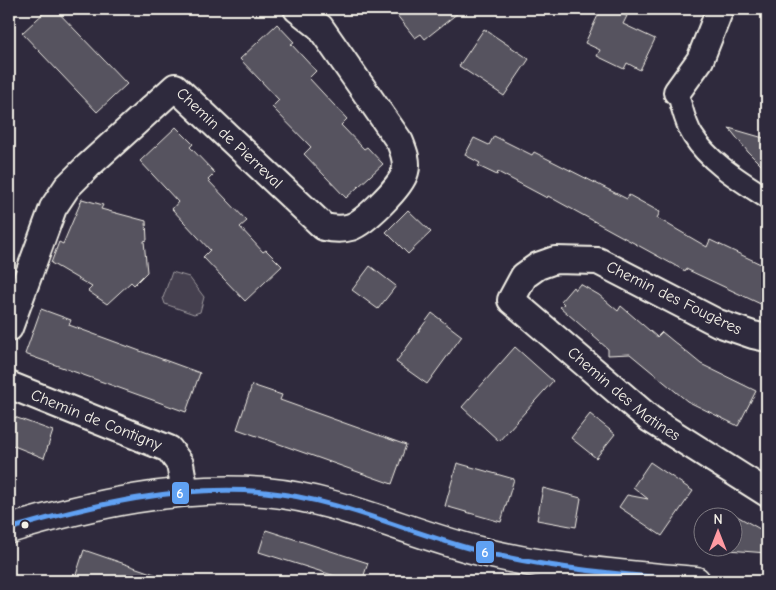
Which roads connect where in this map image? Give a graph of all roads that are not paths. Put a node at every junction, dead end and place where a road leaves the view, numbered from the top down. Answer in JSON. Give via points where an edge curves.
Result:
{"nodes":[{"id":1,"x":297,"y":9,"type":"edge"},
{"id":2,"x":720,"y":9,"type":"edge"},
{"id":3,"x":678,"y":92,"type":"joint"},
{"id":4,"x":767,"y":198,"type":"edge"},
{"id":5,"x":524,"y":276,"type":"joint"},
{"id":6,"x":9,"y":328,"type":"edge"},
{"id":7,"x":767,"y":338,"type":"edge"},
{"id":8,"x":9,"y":385,"type":"edge"},
{"id":9,"x":185,"y":491,"type":"junction"},
{"id":10,"x":767,"y":494,"type":"edge"},
{"id":11,"x":9,"y":529,"type":"edge"},
{"id":12,"x":696,"y":581,"type":"edge"}],
"edges":[{"from":1,"to":6,"type":"street","name":"Chemin de Pierreval","via":[[320,27],[400,142],[406,164],[396,189],[353,226],[340,229],[324,227],[175,87],[67,187],[53,208]]},
{"from":2,"to":3,"type":"street","via":[[700,60]]},
{"from":3,"to":4,"type":"street","via":[[692,135],[706,152],[735,178]]},
{"from":5,"to":7,"type":"street","name":"Chemin des Fougères","via":[[555,260],[598,261],[718,323]]},
{"from":5,"to":10,"type":"street","name":"Chemin des Matines","via":[[511,300],[650,419]]},
{"from":8,"to":9,"type":"street","name":"Chemin de Contigny","via":[[169,449],[180,464]]},
{"from":9,"to":11,"type":"street","via":[[67,512]]},
{"from":9,"to":12,"type":"street","via":[[266,492],[322,502],[490,554],[587,572]]}]}
